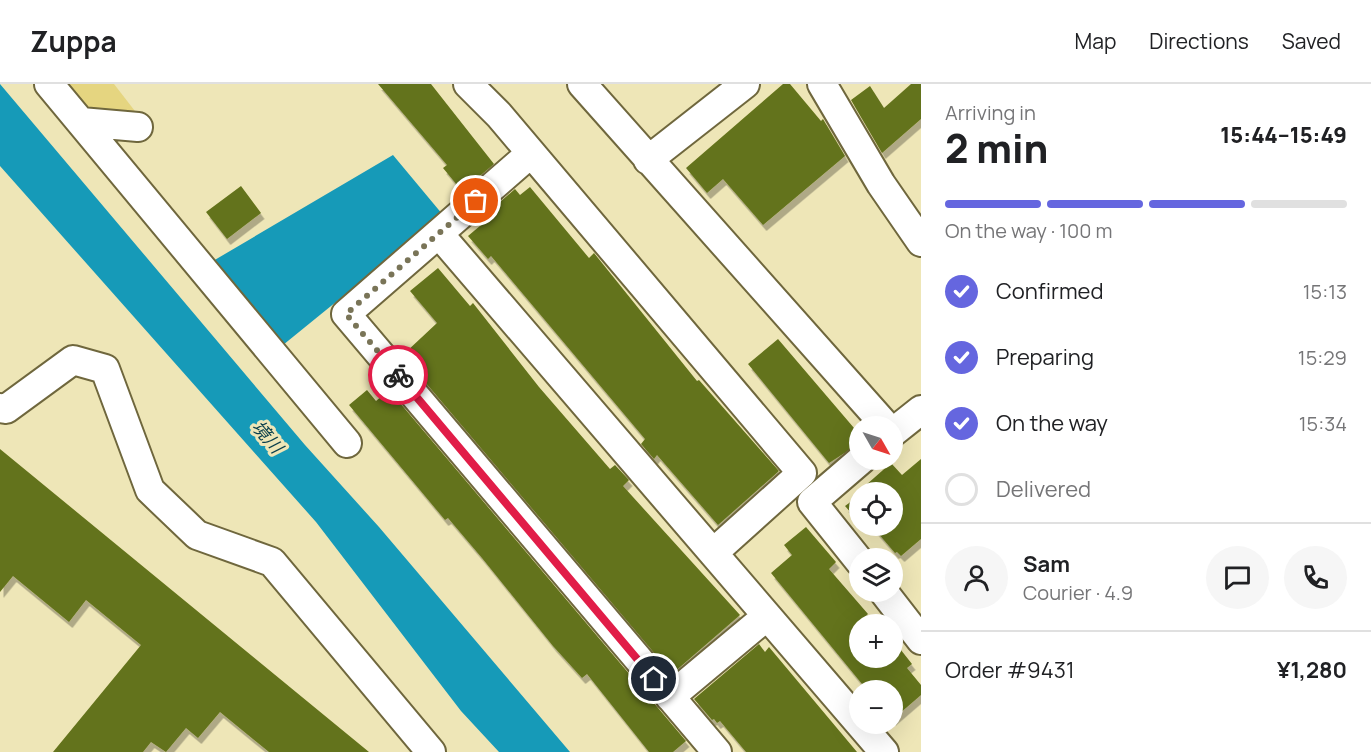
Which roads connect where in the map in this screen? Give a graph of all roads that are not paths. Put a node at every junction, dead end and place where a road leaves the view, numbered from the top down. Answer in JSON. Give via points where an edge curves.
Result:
{"nodes":[{"id":1,"x":49,"y":84,"type":"edge"},
{"id":2,"x":468,"y":84,"type":"edge"},
{"id":3,"x":582,"y":84,"type":"edge"},
{"id":4,"x":745,"y":84,"type":"edge"},
{"id":5,"x":822,"y":84,"type":"edge"},
{"id":6,"x":81,"y":122,"type":"junction"},
{"id":7,"x":138,"y":128,"type":"dead end"},
{"id":8,"x":530,"y":154,"type":"junction"},
{"id":9,"x":648,"y":160,"type":"junction"},
{"id":10,"x":439,"y":234,"type":"junction"},
{"id":11,"x":921,"y":242,"type":"edge"},
{"id":12,"x":0,"y":408,"type":"edge"},
{"id":13,"x":921,"y":410,"type":"edge"},
{"id":14,"x":877,"y":416,"type":"edge"},
{"id":15,"x":903,"y":425,"type":"edge"},
{"id":16,"x":347,"y":442,"type":"dead end"},
{"id":17,"x":849,"y":470,"type":"edge"},
{"id":18,"x":849,"y":548,"type":"edge"},
{"id":19,"x":713,"y":553,"type":"junction"},
{"id":20,"x":892,"y":602,"type":"edge"},
{"id":21,"x":767,"y":616,"type":"junction"},
{"id":22,"x":921,"y":640,"type":"edge"},
{"id":23,"x":670,"y":697,"type":"junction"},
{"id":24,"x":431,"y":752,"type":"edge"},
{"id":25,"x":717,"y":752,"type":"edge"},
{"id":26,"x":884,"y":752,"type":"edge"}],
"edges":[{"from":1,"to":6,"type":"street"},
{"from":2,"to":8,"type":"street"},
{"from":3,"to":9,"type":"street"},
{"from":4,"to":9,"type":"street"},
{"from":5,"to":11,"type":"street"},
{"from":6,"to":7,"type":"street"},
{"from":6,"to":16,"type":"street"},
{"from":8,"to":10,"type":"street"},
{"from":8,"to":19,"type":"street","via":[[802,473]]},
{"from":9,"to":14,"type":"street"},
{"from":10,"to":19,"type":"street"},
{"from":10,"to":23,"type":"street","via":[[346,314]]},
{"from":12,"to":24,"type":"street","via":[[6,409],[73,360],[105,369],[150,490],[197,535],[272,562]]},
{"from":13,"to":15,"type":"street"},
{"from":17,"to":18,"type":"street","via":[[812,502]]},
{"from":19,"to":21,"type":"street"},
{"from":20,"to":22,"type":"street"},
{"from":21,"to":23,"type":"street"},
{"from":21,"to":26,"type":"street"},
{"from":23,"to":25,"type":"street"}]}
